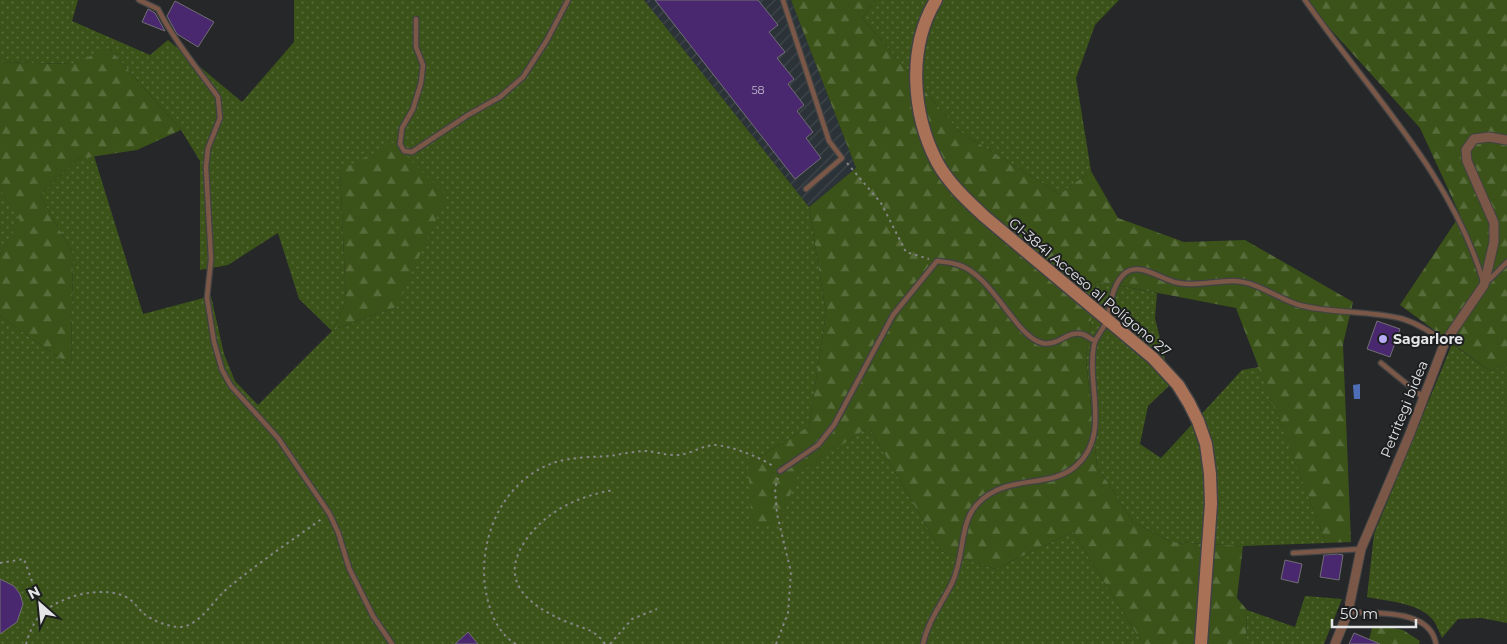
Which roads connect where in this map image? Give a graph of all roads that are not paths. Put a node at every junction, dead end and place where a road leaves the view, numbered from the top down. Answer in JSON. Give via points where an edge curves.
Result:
{"nodes":[{"id":1,"x":139,"y":0,"type":"edge"},
{"id":2,"x":568,"y":0,"type":"edge"},
{"id":3,"x":783,"y":0,"type":"edge"},
{"id":4,"x":936,"y":0,"type":"edge"},
{"id":5,"x":1305,"y":0,"type":"edge"},
{"id":6,"x":416,"y":19,"type":"dead end"},
{"id":7,"x":1507,"y":140,"type":"edge"},
{"id":8,"x":806,"y":189,"type":"dead end"},
{"id":9,"x":1507,"y":262,"type":"edge"},
{"id":10,"x":1484,"y":285,"type":"junction"},
{"id":11,"x":1107,"y":319,"type":"junction"},
{"id":12,"x":1095,"y":341,"type":"junction"},
{"id":13,"x":1445,"y":342,"type":"junction"},
{"id":14,"x":1381,"y":363,"type":"dead end"},
{"id":15,"x":1424,"y":398,"type":"junction"},
{"id":16,"x":780,"y":471,"type":"road end"},
{"id":17,"x":1361,"y":549,"type":"junction"},
{"id":18,"x":1293,"y":553,"type":"dead end"},
{"id":19,"x":1348,"y":612,"type":"junction"},
{"id":20,"x":392,"y":644,"type":"edge"},
{"id":21,"x":922,"y":644,"type":"edge"},
{"id":22,"x":1201,"y":644,"type":"edge"},
{"id":23,"x":1335,"y":644,"type":"edge"},
{"id":24,"x":1436,"y":644,"type":"edge"}],
"edges":[{"from":1,"to":20,"type":"lane","via":[[158,9],[171,35],[184,48],[221,106],[220,118],[208,148],[206,167],[211,260],[207,298],[222,370],[230,386],[282,444],[329,513],[349,568],[373,616]]},
{"from":2,"to":6,"type":"lane","via":[[523,77],[500,97],[412,152],[404,151],[400,144],[402,128],[413,109],[421,83],[423,65],[416,47]]},
{"from":3,"to":8,"type":"lane","via":[[829,141],[842,158]]},
{"from":4,"to":11,"type":"main road","name":"GI-3841 Acceso al Polígono 27","via":[[920,40],[916,80],[921,122],[938,163],[960,193],[985,217]]},
{"from":5,"to":10,"type":"lane","via":[[1419,151],[1473,248]]},
{"from":7,"to":10,"type":"street","name":"Petritegi bidea","via":[[1474,139],[1466,150],[1467,161],[1494,223],[1494,242]]},
{"from":9,"to":10,"type":"lane"},
{"from":10,"to":13,"type":"street","name":"Petritegi bidea"},
{"from":11,"to":12,"type":"lane"},
{"from":11,"to":13,"type":"lane","via":[[1115,286],[1124,274],[1134,268],[1177,283],[1199,285],[1235,281],[1299,305],[1403,319]]},
{"from":11,"to":22,"type":"main road","name":"GI-3841 Acceso al Polígono 27","via":[[1152,358],[1178,386],[1198,421],[1206,444],[1210,504]]},
{"from":12,"to":16,"type":"lane","via":[[1080,334],[1071,334],[1057,342],[1042,343],[1027,334],[985,282],[961,265],[937,260],[893,315],[834,425],[818,444]]},
{"from":12,"to":21,"type":"lane","via":[[1092,374],[1096,427],[1089,448],[1078,465],[1063,474],[998,489],[982,499],[970,513],[962,530],[953,581]]},
{"from":13,"to":15,"type":"street","name":"Petritegi bidea"},
{"from":14,"to":15,"type":"lane"},
{"from":15,"to":17,"type":"street","name":"Petritegi bidea"},
{"from":17,"to":18,"type":"lane"},
{"from":17,"to":19,"type":"street","name":"Petritegi bidea"},
{"from":19,"to":23,"type":"street","name":"Petritegi bidea"},
{"from":19,"to":24,"type":"lane","via":[[1414,619],[1429,628]]}]}
